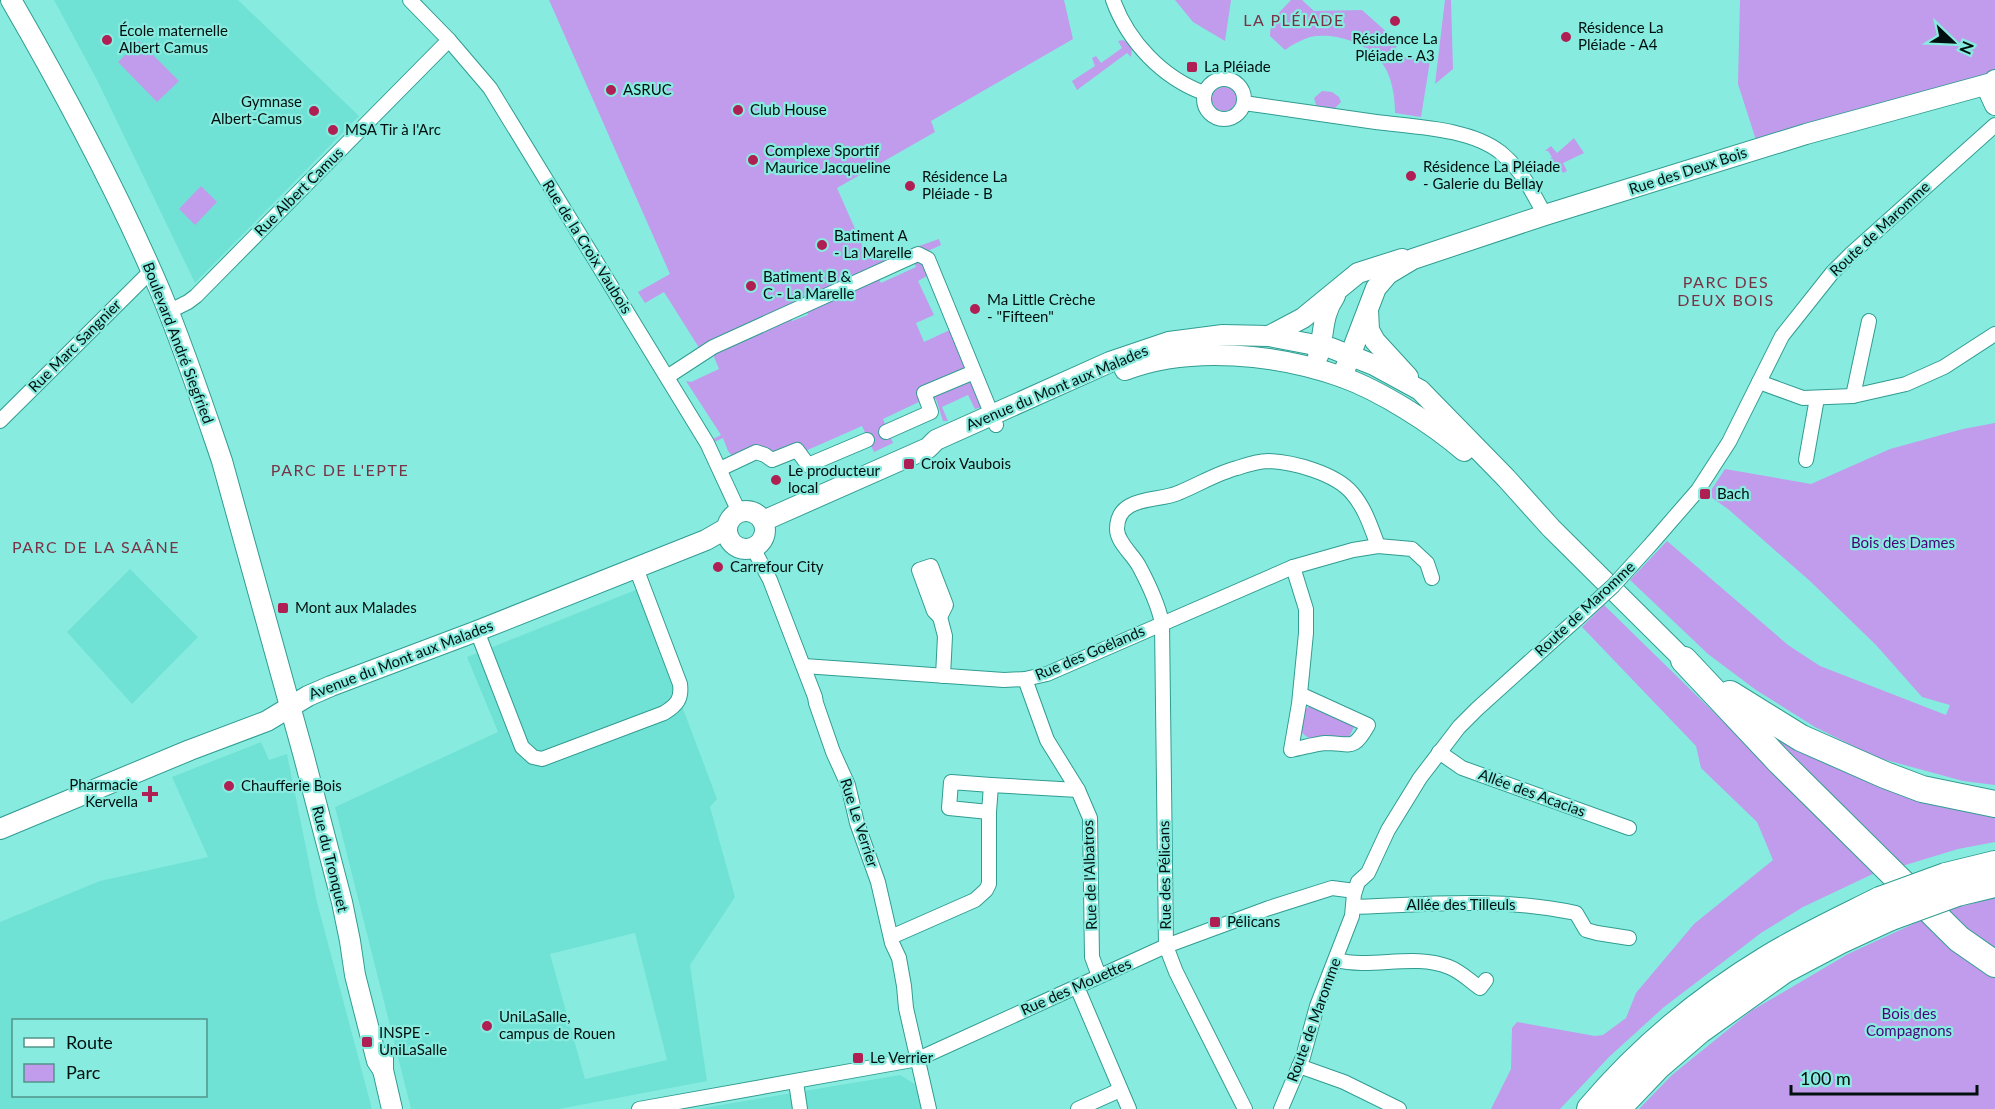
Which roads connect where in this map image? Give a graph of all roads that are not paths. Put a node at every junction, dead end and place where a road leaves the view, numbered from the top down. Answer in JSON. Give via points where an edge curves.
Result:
{"nodes":[{"id":1,"x":10,"y":0,"type":"edge"},
{"id":2,"x":410,"y":0,"type":"edge"},
{"id":3,"x":1113,"y":0,"type":"edge"},
{"id":4,"x":449,"y":39,"type":"junction"},
{"id":5,"x":1204,"y":93,"type":"junction"},
{"id":6,"x":1994,"y":94,"type":"edge"},
{"id":7,"x":1244,"y":103,"type":"junction"},
{"id":8,"x":1993,"y":126,"type":"edge"},
{"id":9,"x":1545,"y":215,"type":"junction"},
{"id":10,"x":1413,"y":259,"type":"junction"},
{"id":11,"x":151,"y":271,"type":"junction"},
{"id":12,"x":1338,"y":290,"type":"junction"},
{"id":13,"x":1368,"y":306,"type":"junction"},
{"id":14,"x":168,"y":312,"type":"junction"},
{"id":15,"x":1869,"y":321,"type":"dead end"},
{"id":16,"x":1995,"y":334,"type":"edge"},
{"id":17,"x":1269,"y":336,"type":"junction"},
{"id":18,"x":1321,"y":345,"type":"junction"},
{"id":19,"x":1350,"y":355,"type":"junction"},
{"id":20,"x":1313,"y":370,"type":"junction"},
{"id":21,"x":974,"y":372,"type":"junction"},
{"id":22,"x":667,"y":377,"type":"junction"},
{"id":23,"x":1342,"y":377,"type":"junction"},
{"id":24,"x":1759,"y":382,"type":"junction"},
{"id":25,"x":1420,"y":390,"type":"junction"},
{"id":26,"x":1853,"y":396,"type":"junction"},
{"id":27,"x":1817,"y":399,"type":"junction"},
{"id":28,"x":993,"y":417,"type":"junction"},
{"id":29,"x":0,"y":422,"type":"edge"},
{"id":30,"x":886,"y":432,"type":"dead end"},
{"id":31,"x":867,"y":440,"type":"dead end"},
{"id":32,"x":1806,"y":460,"type":"dead end"},
{"id":33,"x":720,"y":469,"type":"junction"},
{"id":34,"x":763,"y":521,"type":"junction"},
{"id":35,"x":732,"y":527,"type":"junction"},
{"id":36,"x":1551,"y":528,"type":"junction"},
{"id":37,"x":1378,"y":546,"type":"junction"},
{"id":38,"x":753,"y":548,"type":"junction"},
{"id":39,"x":1293,"y":567,"type":"junction"},
{"id":40,"x":636,"y":568,"type":"junction"},
{"id":41,"x":1432,"y":578,"type":"dead end"},
{"id":42,"x":940,"y":617,"type":"dead end"},
{"id":43,"x":1161,"y":623,"type":"junction"},
{"id":44,"x":477,"y":631,"type":"junction"},
{"id":45,"x":1684,"y":660,"type":"junction"},
{"id":46,"x":804,"y":666,"type":"junction"},
{"id":47,"x":943,"y":676,"type":"junction"},
{"id":48,"x":1025,"y":680,"type":"junction"},
{"id":49,"x":1300,"y":694,"type":"junction"},
{"id":50,"x":290,"y":707,"type":"junction"},
{"id":51,"x":1439,"y":752,"type":"junction"},
{"id":52,"x":991,"y":785,"type":"junction"},
{"id":53,"x":1078,"y":790,"type":"junction"},
{"id":54,"x":1995,"y":804,"type":"edge"},
{"id":55,"x":989,"y":812,"type":"junction"},
{"id":56,"x":1629,"y":828,"type":"dead end"},
{"id":57,"x":0,"y":829,"type":"edge"},
{"id":58,"x":1995,"y":864,"type":"edge"},
{"id":59,"x":1951,"y":884,"type":"junction"},
{"id":60,"x":1995,"y":884,"type":"edge"},
{"id":61,"x":1355,"y":891,"type":"junction"},
{"id":62,"x":1353,"y":907,"type":"junction"},
{"id":63,"x":1886,"y":909,"type":"junction"},
{"id":64,"x":891,"y":937,"type":"junction"},
{"id":65,"x":1629,"y":938,"type":"dead end"},
{"id":66,"x":1166,"y":946,"type":"junction"},
{"id":67,"x":1336,"y":960,"type":"junction"},
{"id":68,"x":1995,"y":964,"type":"edge"},
{"id":69,"x":1100,"y":976,"type":"junction"},
{"id":70,"x":1486,"y":980,"type":"dead end"},
{"id":71,"x":1077,"y":987,"type":"junction"},
{"id":72,"x":918,"y":1059,"type":"junction"},
{"id":73,"x":1299,"y":1066,"type":"junction"},
{"id":74,"x":796,"y":1082,"type":"junction"},
{"id":75,"x":1120,"y":1090,"type":"junction"},
{"id":76,"x":392,"y":1109,"type":"edge"},
{"id":77,"x":639,"y":1109,"type":"edge"},
{"id":78,"x":800,"y":1109,"type":"edge"},
{"id":79,"x":929,"y":1109,"type":"edge"},
{"id":80,"x":1078,"y":1109,"type":"edge"},
{"id":81,"x":1129,"y":1109,"type":"edge"},
{"id":82,"x":1245,"y":1109,"type":"edge"},
{"id":83,"x":1281,"y":1109,"type":"edge"},
{"id":84,"x":1399,"y":1109,"type":"edge"},
{"id":85,"x":1590,"y":1109,"type":"edge"},
{"id":86,"x":1617,"y":1109,"type":"edge"}],
"edges":[{"from":1,"to":11,"type":"street","name":"Boulevard André Siegfried","via":[[79,120]]},
{"from":2,"to":4,"type":"street","name":"Rue de la Croix Vaubois"},
{"from":3,"to":5,"type":"street","via":[[1127,29],[1165,71]]},
{"from":4,"to":14,"type":"street","name":"Rue Albert Camus","via":[[196,296]]},
{"from":4,"to":22,"type":"street","name":"Rue de la Croix Vaubois","via":[[490,88]]},
{"from":5,"to":7,"type":"street","via":[[1212,83],[1230,80],[1240,86]]},
{"from":5,"to":7,"type":"street","via":[[1204,106],[1219,119],[1232,118]]},
{"from":6,"to":8,"type":"street","name":"Route de Maromme"},
{"from":6,"to":9,"type":"street","name":"Rue des Deux Bois","via":[[1966,91],[1806,134]]},
{"from":7,"to":9,"type":"street","via":[[1479,140],[1520,171]]},
{"from":8,"to":24,"type":"street","name":"Route de Maromme","via":[[1832,273],[1782,336]]},
{"from":9,"to":10,"type":"street","name":"Rue des Deux Bois"},
{"from":10,"to":12,"type":"street","name":"Rue des Deux Bois","via":[[1398,259],[1367,269]]},
{"from":10,"to":13,"type":"street","name":"Rue des Deux Bois","via":[[1382,280]]},
{"from":11,"to":14,"type":"street","name":"Boulevard André Siegfried"},
{"from":11,"to":29,"type":"street","name":"Rue Marc Sangnier"},
{"from":12,"to":17,"type":"street","name":"Rue des Deux Bois","via":[[1303,318]]},
{"from":12,"to":18,"type":"street","name":"Rue des Deux Bois","via":[[1324,317]]},
{"from":13,"to":19,"type":"street","name":"Rue des Deux Bois"},
{"from":13,"to":25,"type":"street","via":[[1369,330],[1375,342]]},
{"from":14,"to":50,"type":"street","name":"Boulevard André Siegfried","via":[[222,461]]},
{"from":15,"to":26,"type":"street"},
{"from":16,"to":26,"type":"street","via":[[1925,376]]},
{"from":17,"to":18,"type":"street","name":"Avenue du Mont aux Malades"},
{"from":17,"to":28,"type":"street","name":"Avenue du Mont aux Malades","via":[[1223,335],[1169,342],[1134,353]]},
{"from":18,"to":19,"type":"street","name":"Avenue du Mont aux Malades"},
{"from":18,"to":20,"type":"street","name":"Rue des Deux Bois"},
{"from":19,"to":23,"type":"street","name":"Rue des Deux Bois"},
{"from":19,"to":25,"type":"street","name":"Avenue du Mont aux Malades"},
{"from":20,"to":23,"type":"street","name":"Avenue du Mont aux Malades"},
{"from":20,"to":28,"type":"street","name":"Avenue du Mont aux Malades","via":[[1232,356],[1146,362]]},
{"from":21,"to":22,"type":"street","via":[[928,259],[918,254],[713,347]]},
{"from":21,"to":28,"type":"street"},
{"from":21,"to":30,"type":"street","via":[[924,393],[931,412]]},
{"from":22,"to":33,"type":"street","name":"Rue de la Croix Vaubois"},
{"from":23,"to":36,"type":"street","name":"Avenue du Mont aux Malades","via":[[1452,440]]},
{"from":24,"to":27,"type":"street"},
{"from":24,"to":51,"type":"street","name":"Route de Maromme","bridge":true,"via":[[1729,442],[1683,508],[1613,586],[1477,709]]},
{"from":25,"to":36,"type":"street","name":"Avenue du Mont aux Malades"},
{"from":26,"to":27,"type":"street"},
{"from":27,"to":32,"type":"street"},
{"from":28,"to":34,"type":"street","name":"Avenue du Mont aux Malades","via":[[949,446],[927,448]]},
{"from":31,"to":33,"type":"street","via":[[808,465],[798,450],[772,460],[756,452]]},
{"from":33,"to":35,"type":"street","name":"Rue de la Croix Vaubois"},
{"from":34,"to":35,"type":"street","via":[[750,511]]},
{"from":34,"to":38,"type":"street","via":[[764,539]]},
{"from":35,"to":38,"type":"street","via":[[737,547]]},
{"from":35,"to":40,"type":"street","name":"Avenue du Mont aux Malades"},
{"from":36,"to":45,"type":"street","name":"Avenue du Mont aux Malades"},
{"from":37,"to":39,"type":"street","name":"Rue des Goélands"},
{"from":37,"to":41,"type":"street","name":"Rue des Goélands","via":[[1412,549],[1427,563]]},
{"from":37,"to":43,"type":"street","name":"Rue des Pélicans","via":[[1351,491],[1303,466],[1266,461],[1234,468],[1175,495],[1134,502],[1121,515],[1117,530],[1159,608]]},
{"from":38,"to":46,"type":"street","name":"Rue Le Verrier"},
{"from":39,"to":43,"type":"street","name":"Rue des Goélands"},
{"from":39,"to":49,"type":"street","via":[[1306,609]]},
{"from":40,"to":44,"type":"street","name":"Avenue du Mont aux Malades"},
{"from":40,"to":44,"type":"street","via":[[680,684],[676,706],[664,713],[542,759],[533,757],[522,747]]},
{"from":42,"to":47,"type":"street","via":[[945,636]]},
{"from":43,"to":48,"type":"street","name":"Rue des Goélands"},
{"from":43,"to":66,"type":"street","name":"Rue des Pélicans"},
{"from":44,"to":50,"type":"street","name":"Avenue du Mont aux Malades","via":[[331,686]]},
{"from":45,"to":54,"type":"highway","via":[[1764,716],[1832,753],[1922,789]]},
{"from":45,"to":68,"type":"highway","via":[[1780,762],[1959,939]]},
{"from":46,"to":47,"type":"street","name":"Rue des Goélands"},
{"from":46,"to":64,"type":"street","name":"Rue Le Verrier","via":[[848,785]]},
{"from":47,"to":48,"type":"street","name":"Rue des Goélands"},
{"from":48,"to":53,"type":"street","name":"Rue de l'Albatros","via":[[1047,740]]},
{"from":49,"to":49,"type":"street","via":[[1291,750],[1323,743],[1350,746],[1360,739],[1368,724]]},
{"from":50,"to":57,"type":"street","name":"Avenue du Mont aux Malades","via":[[267,721]]},
{"from":50,"to":76,"type":"street","name":"Rue du Tronquet"},
{"from":51,"to":56,"type":"street","name":"Allée des Acacias","via":[[1462,768]]},
{"from":51,"to":61,"type":"street","name":"Route de Maromme","via":[[1419,777]]},
{"from":52,"to":53,"type":"street"},
{"from":52,"to":55,"type":"street"},
{"from":52,"to":55,"type":"street","via":[[951,782],[949,807]]},
{"from":53,"to":69,"type":"street","name":"Rue de l'Albatros","via":[[1090,818],[1092,957]]},
{"from":55,"to":64,"type":"street","via":[[986,890],[975,900]]},
{"from":58,"to":59,"type":"highway"},
{"from":59,"to":60,"type":"highway"},
{"from":59,"to":63,"type":"highway","bridge":true},
{"from":61,"to":62,"type":"street","name":"Route de Maromme"},
{"from":61,"to":66,"type":"street","name":"Rue des Mouettes","via":[[1332,888]]},
{"from":62,"to":65,"type":"street","name":"Allée des Tilleuls","via":[[1486,902],[1540,906],[1576,913],[1586,930]]},
{"from":62,"to":67,"type":"street","name":"Route de Maromme"},
{"from":63,"to":85,"type":"highway","via":[[1804,938],[1728,984],[1659,1038]]},
{"from":63,"to":86,"type":"highway","via":[[1839,941],[1784,970],[1700,1030]]},
{"from":64,"to":72,"type":"street","name":"Rue Le Verrier","via":[[899,958]]},
{"from":66,"to":69,"type":"street","name":"Rue des Mouettes"},
{"from":66,"to":82,"type":"street","name":"Rue des Pélicans"},
{"from":67,"to":70,"type":"street","via":[[1435,963],[1451,967],[1480,988]]},
{"from":67,"to":73,"type":"street","name":"Route de Maromme"},
{"from":69,"to":71,"type":"street","name":"Rue des Mouettes"},
{"from":71,"to":72,"type":"street","name":"Rue des Mouettes"},
{"from":71,"to":75,"type":"street"},
{"from":72,"to":74,"type":"street","name":"Rue des Mouettes"},
{"from":72,"to":79,"type":"street","name":"Rue Le Verrier"},
{"from":73,"to":83,"type":"street","name":"Route de Maromme"},
{"from":73,"to":84,"type":"street","via":[[1344,1082]]},
{"from":74,"to":77,"type":"street","name":"Rue des Mouettes"},
{"from":74,"to":78,"type":"street"},
{"from":75,"to":80,"type":"street"},
{"from":75,"to":81,"type":"street"}]}
